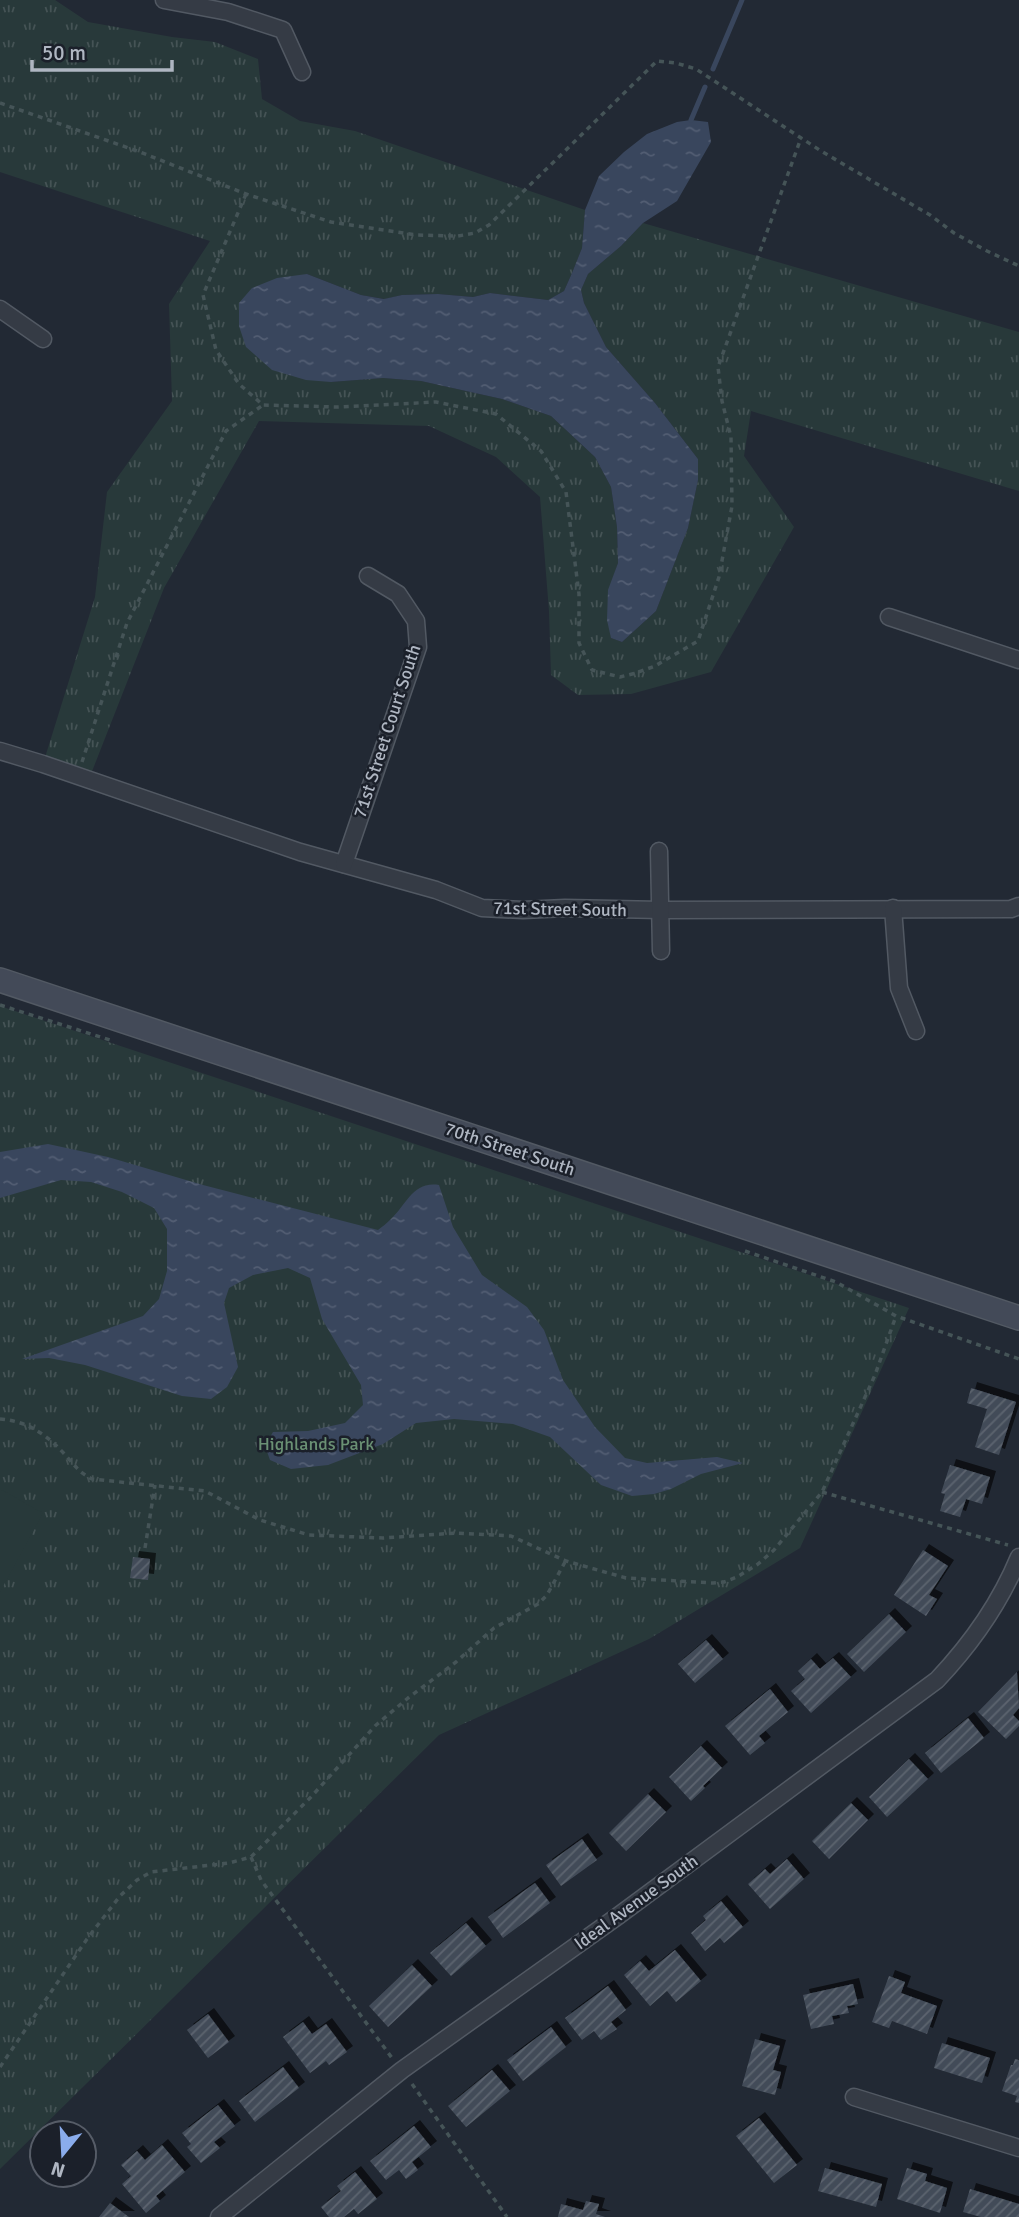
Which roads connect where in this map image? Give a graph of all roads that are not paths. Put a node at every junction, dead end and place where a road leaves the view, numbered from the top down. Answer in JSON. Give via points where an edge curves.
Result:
{"nodes":[{"id":1,"x":164,"y":0,"type":"edge"},
{"id":2,"x":302,"y":72,"type":"dead end"},
{"id":3,"x":0,"y":309,"type":"edge"},
{"id":4,"x":43,"y":339,"type":"dead end"},
{"id":5,"x":368,"y":576,"type":"dead end"},
{"id":6,"x":889,"y":617,"type":"dead end"},
{"id":7,"x":1019,"y":660,"type":"edge"},
{"id":8,"x":0,"y":751,"type":"edge"},
{"id":9,"x":659,"y":851,"type":"dead end"},
{"id":10,"x":344,"y":864,"type":"junction"},
{"id":11,"x":1019,"y":906,"type":"edge"},
{"id":12,"x":893,"y":908,"type":"junction"},
{"id":13,"x":662,"y":910,"type":"junction"},
{"id":14,"x":661,"y":950,"type":"dead end"},
{"id":15,"x":0,"y":980,"type":"edge"},
{"id":16,"x":916,"y":1031,"type":"dead end"},
{"id":17,"x":1019,"y":1318,"type":"edge"},
{"id":18,"x":1019,"y":1557,"type":"edge"},
{"id":19,"x":854,"y":2097,"type":"dead end"},
{"id":20,"x":1019,"y":2148,"type":"edge"},
{"id":21,"x":219,"y":2217,"type":"edge"}],
"edges":[{"from":1,"to":2,"type":"street","via":[[228,12],[283,30]]},
{"from":3,"to":4,"type":"street"},
{"from":5,"to":10,"type":"street","name":"71st Street Court South","via":[[398,594],[416,621],[418,648]]},
{"from":6,"to":7,"type":"street"},
{"from":8,"to":10,"type":"street","name":"71st Street South"},
{"from":9,"to":13,"type":"street"},
{"from":10,"to":13,"type":"street","name":"71st Street South","via":[[482,908]]},
{"from":11,"to":12,"type":"street","name":"71st Street South"},
{"from":12,"to":13,"type":"street","name":"71st Street South"},
{"from":12,"to":16,"type":"street","via":[[899,988]]},
{"from":13,"to":14,"type":"street"},
{"from":15,"to":17,"type":"main road","name":"70th Street South"},
{"from":18,"to":21,"type":"street","name":"Ideal Avenue South","via":[[982,1626],[937,1680],[402,2070]]},
{"from":19,"to":20,"type":"street"}]}
